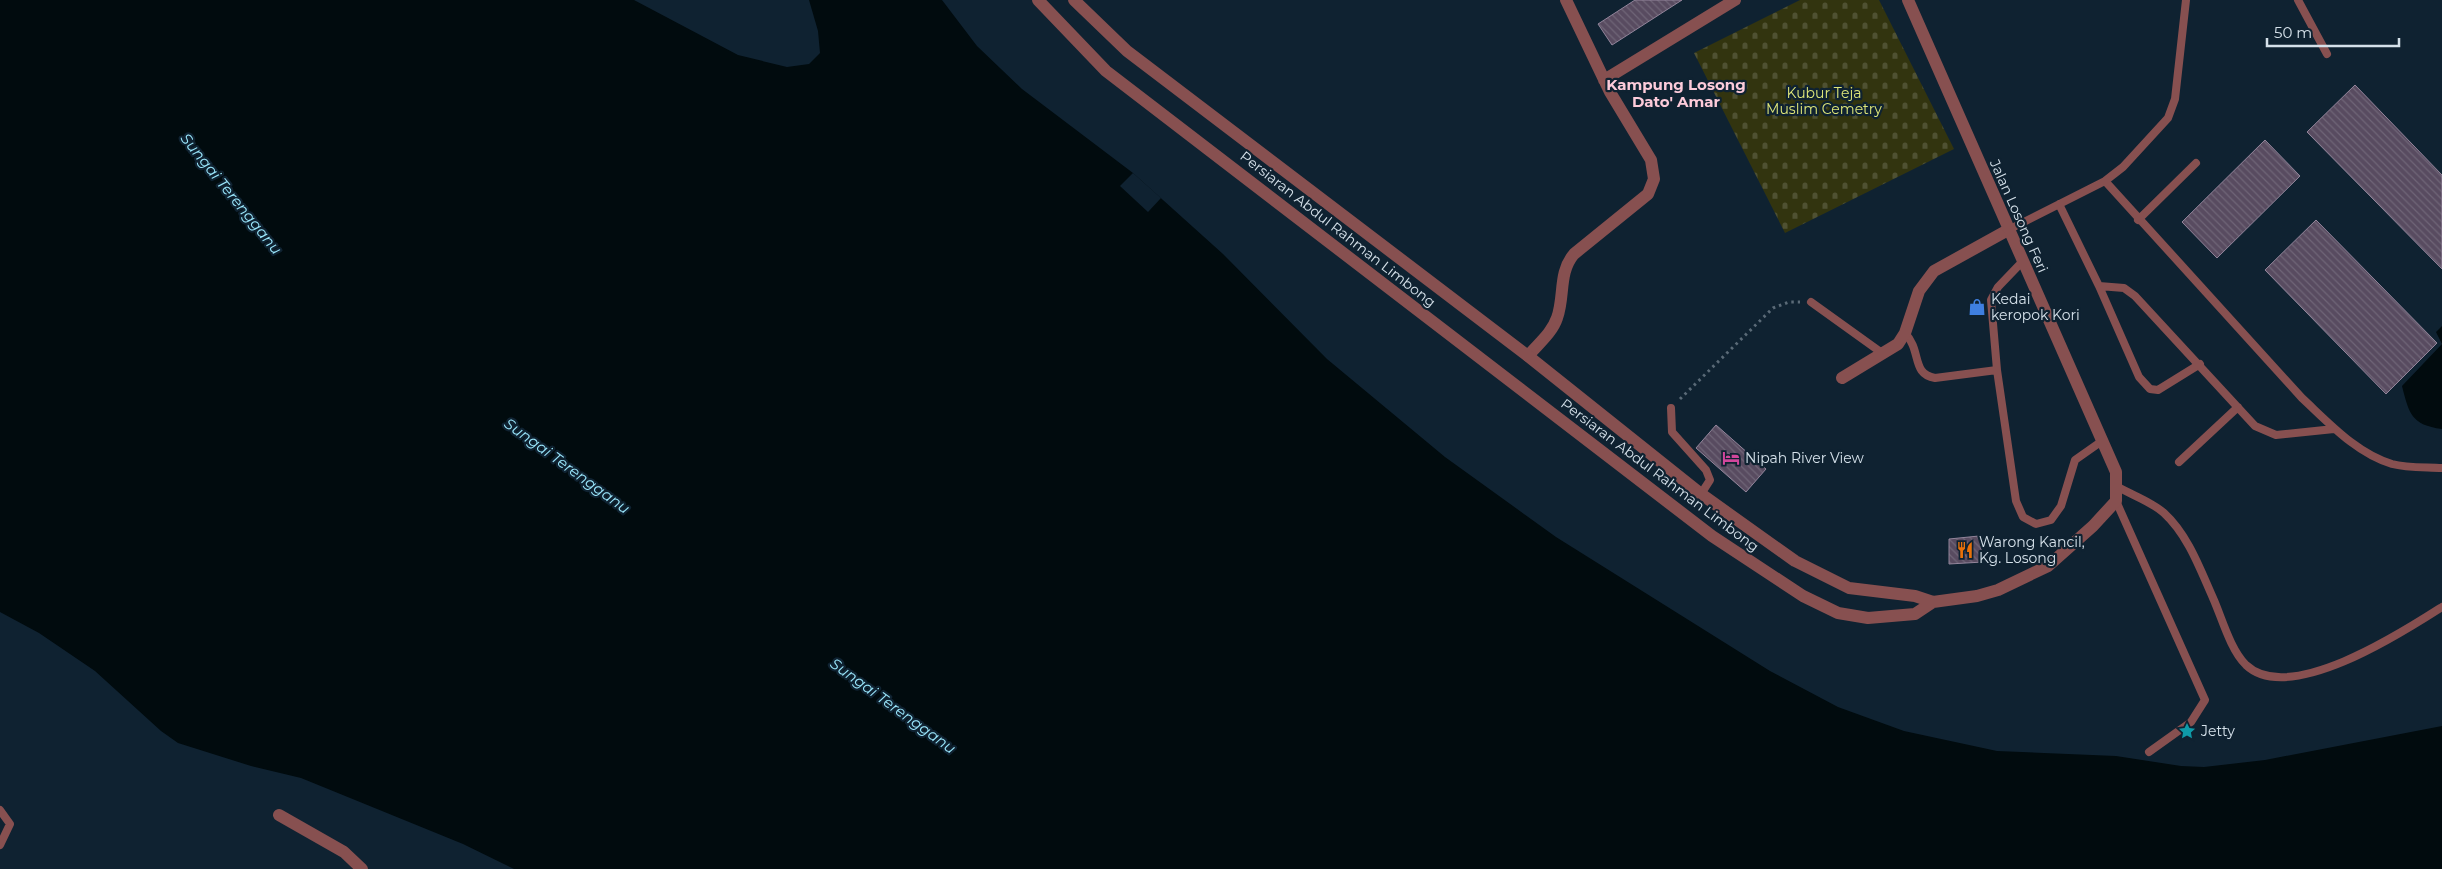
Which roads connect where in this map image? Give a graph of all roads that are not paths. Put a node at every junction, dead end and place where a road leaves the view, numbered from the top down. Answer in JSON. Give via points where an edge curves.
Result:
{"nodes":[{"id":1,"x":1038,"y":0,"type":"edge"},
{"id":2,"x":1074,"y":0,"type":"edge"},
{"id":3,"x":1566,"y":0,"type":"edge"},
{"id":4,"x":1735,"y":0,"type":"edge"},
{"id":5,"x":1908,"y":0,"type":"edge"},
{"id":6,"x":2186,"y":0,"type":"edge"},
{"id":7,"x":2298,"y":0,"type":"edge"},
{"id":8,"x":2327,"y":54,"type":"dead end"},
{"id":9,"x":1604,"y":80,"type":"junction"},
{"id":10,"x":2196,"y":163,"type":"dead end"},
{"id":11,"x":2105,"y":181,"type":"junction"},
{"id":12,"x":2059,"y":204,"type":"junction"},
{"id":13,"x":2138,"y":220,"type":"junction"},
{"id":14,"x":2008,"y":230,"type":"junction"},
{"id":15,"x":2022,"y":262,"type":"junction"},
{"id":16,"x":2099,"y":286,"type":"junction"},
{"id":17,"x":1811,"y":302,"type":"road end"},
{"id":18,"x":1905,"y":333,"type":"junction"},
{"id":19,"x":1882,"y":353,"type":"junction"},
{"id":20,"x":1528,"y":356,"type":"junction"},
{"id":21,"x":2200,"y":364,"type":"junction"},
{"id":22,"x":1997,"y":370,"type":"junction"},
{"id":23,"x":1842,"y":378,"type":"dead end"},
{"id":24,"x":2238,"y":407,"type":"junction"},
{"id":25,"x":1671,"y":408,"type":"road end"},
{"id":26,"x":2334,"y":429,"type":"junction"},
{"id":27,"x":2102,"y":441,"type":"junction"},
{"id":28,"x":2179,"y":462,"type":"dead end"},
{"id":29,"x":2442,"y":468,"type":"edge"},
{"id":30,"x":2118,"y":487,"type":"junction"},
{"id":31,"x":1702,"y":494,"type":"junction"},
{"id":32,"x":2116,"y":501,"type":"junction"},
{"id":33,"x":1933,"y":602,"type":"junction"},
{"id":34,"x":2442,"y":606,"type":"edge"},
{"id":35,"x":2149,"y":752,"type":"dead end"},
{"id":36,"x":0,"y":810,"type":"edge"},
{"id":37,"x":279,"y":815,"type":"dead end"},
{"id":38,"x":0,"y":845,"type":"edge"},
{"id":39,"x":362,"y":869,"type":"edge"}],
"edges":[{"from":1,"to":33,"type":"street","name":"Persiaran Abdul Rahman Limbong","via":[[1106,71],[1720,542],[1803,596],[1838,613],[1868,618],[1915,614]]},
{"from":2,"to":20,"type":"street","name":"Persiaran Abdul Rahman Limbong","via":[[1127,51]]},
{"from":3,"to":9,"type":"street"},
{"from":4,"to":9,"type":"street"},
{"from":5,"to":14,"type":"street","name":"Jalan Losong Feri"},
{"from":6,"to":11,"type":"lane","via":[[2176,99],[2168,118],[2123,168]]},
{"from":7,"to":8,"type":"lane"},
{"from":9,"to":20,"type":"street","via":[[1651,160],[1654,179],[1648,194],[1567,262],[1558,317],[1552,329]]},
{"from":10,"to":13,"type":"lane"},
{"from":11,"to":12,"type":"lane"},
{"from":11,"to":13,"type":"lane"},
{"from":12,"to":14,"type":"lane"},
{"from":12,"to":16,"type":"lane"},
{"from":13,"to":26,"type":"lane"},
{"from":14,"to":15,"type":"street","name":"Jalan Losong Feri"},
{"from":14,"to":18,"type":"street","via":[[1934,271],[1919,291]]},
{"from":15,"to":22,"type":"lane","via":[[1998,286],[1991,300]]},
{"from":15,"to":27,"type":"street","name":"Jalan Losong Feri"},
{"from":16,"to":21,"type":"lane","via":[[2124,288],[2136,296]]},
{"from":16,"to":21,"type":"lane","via":[[2139,377],[2150,389],[2158,390]]},
{"from":17,"to":19,"type":"lane"},
{"from":18,"to":19,"type":"street","via":[[1898,344]]},
{"from":18,"to":22,"type":"lane","via":[[1913,342],[1921,372],[1927,377]]},
{"from":19,"to":23,"type":"street"},
{"from":20,"to":31,"type":"street","name":"Persiaran Abdul Rahman Limbong"},
{"from":21,"to":24,"type":"lane"},
{"from":22,"to":27,"type":"lane","via":[[2016,501],[2023,517],[2036,524],[2051,520],[2061,506],[2075,460]]},
{"from":24,"to":26,"type":"lane","via":[[2255,426],[2276,435]]},
{"from":24,"to":28,"type":"lane"},
{"from":25,"to":31,"type":"lane","via":[[1672,432],[1706,470],[1710,480]]},
{"from":26,"to":29,"type":"lane","via":[[2372,456],[2394,464]]},
{"from":27,"to":30,"type":"street","name":"Jalan Losong Feri","via":[[2116,472]]},
{"from":30,"to":32,"type":"street","name":"Jalan Losong Feri"},
{"from":30,"to":34,"type":"lane","via":[[2163,512],[2174,523],[2194,556],[2236,651],[2247,666],[2258,672],[2282,678],[2307,675],[2394,638]]},
{"from":31,"to":33,"type":"street","name":"Persiaran Abdul Rahman Limbong","via":[[1795,561],[1849,588],[1915,596]]},
{"from":32,"to":33,"type":"street","via":[[2048,566],[1998,590]]},
{"from":32,"to":35,"type":"lane","via":[[2205,700],[2191,722]]},
{"from":36,"to":38,"type":"lane","via":[[10,824]]},
{"from":37,"to":39,"type":"street","via":[[344,852]]}]}
